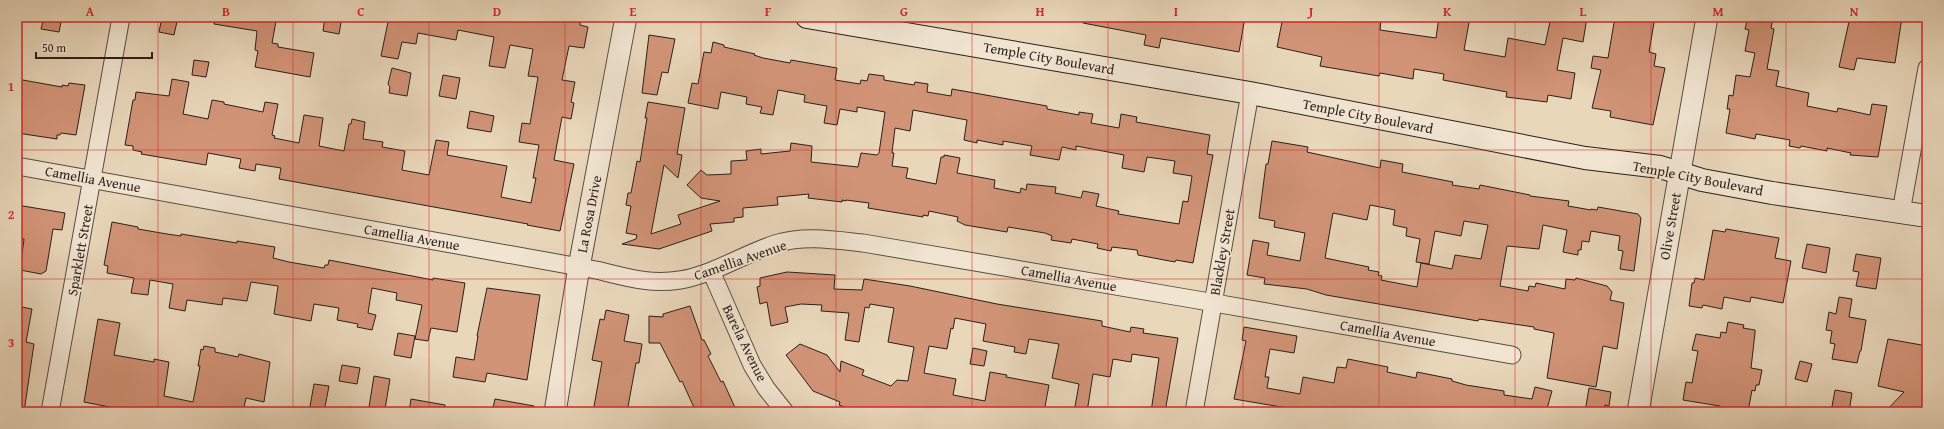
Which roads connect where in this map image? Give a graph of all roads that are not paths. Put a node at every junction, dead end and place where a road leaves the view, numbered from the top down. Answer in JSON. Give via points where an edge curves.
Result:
{"nodes":[{"id":1,"x":121,"y":17,"type":"edge"},
{"id":2,"x":626,"y":17,"type":"edge"},
{"id":3,"x":807,"y":17,"type":"edge"},
{"id":4,"x":1707,"y":17,"type":"edge"},
{"id":5,"x":1927,"y":68,"type":"edge"},
{"id":6,"x":1250,"y":93,"type":"junction"},
{"id":7,"x":17,"y":166,"type":"edge"},
{"id":8,"x":1680,"y":172,"type":"junction"},
{"id":9,"x":93,"y":178,"type":"junction"},
{"id":10,"x":1901,"y":212,"type":"junction"},
{"id":11,"x":1927,"y":216,"type":"edge"},
{"id":12,"x":580,"y":267,"type":"junction"},
{"id":13,"x":711,"y":271,"type":"junction"},
{"id":14,"x":1213,"y":302,"type":"junction"},
{"id":15,"x":1512,"y":355,"type":"dead end"},
{"id":16,"x":50,"y":412,"type":"edge"},
{"id":17,"x":555,"y":412,"type":"edge"},
{"id":18,"x":785,"y":412,"type":"edge"},
{"id":19,"x":1194,"y":412,"type":"edge"},
{"id":20,"x":1638,"y":412,"type":"edge"}],
"edges":[{"from":1,"to":9,"type":"street","name":"Sparklett Street"},
{"from":2,"to":12,"type":"street","name":"La Rosa Drive"},
{"from":3,"to":6,"type":"main road","name":"Temple City Boulevard"},
{"from":4,"to":8,"type":"street","name":"Olive Street"},
{"from":5,"to":10,"type":"street"},
{"from":6,"to":8,"type":"main road","name":"Temple City Boulevard","via":[[1585,158]]},
{"from":6,"to":14,"type":"street","name":"Blackley Street"},
{"from":7,"to":9,"type":"street","name":"Camellia Avenue"},
{"from":8,"to":10,"type":"main road","name":"Temple City Boulevard","via":[[1702,180],[1772,193]]},
{"from":8,"to":20,"type":"street","name":"Olive Street"},
{"from":9,"to":12,"type":"street","name":"Camellia Avenue"},
{"from":9,"to":16,"type":"street","name":"Sparklett Street"},
{"from":10,"to":11,"type":"main road","name":"Temple City Boulevard"},
{"from":12,"to":13,"type":"street","name":"Camellia Avenue","via":[[640,281],[680,280]]},
{"from":12,"to":17,"type":"street","name":"La Rosa Drive"},
{"from":13,"to":14,"type":"street","name":"Camellia Avenue","via":[[779,243],[818,238],[863,243]]},
{"from":13,"to":18,"type":"street","name":"Barela Avenue","via":[[752,365]]},
{"from":14,"to":15,"type":"street","name":"Camellia Avenue"},
{"from":14,"to":19,"type":"street","name":"Blackley Street"}]}
